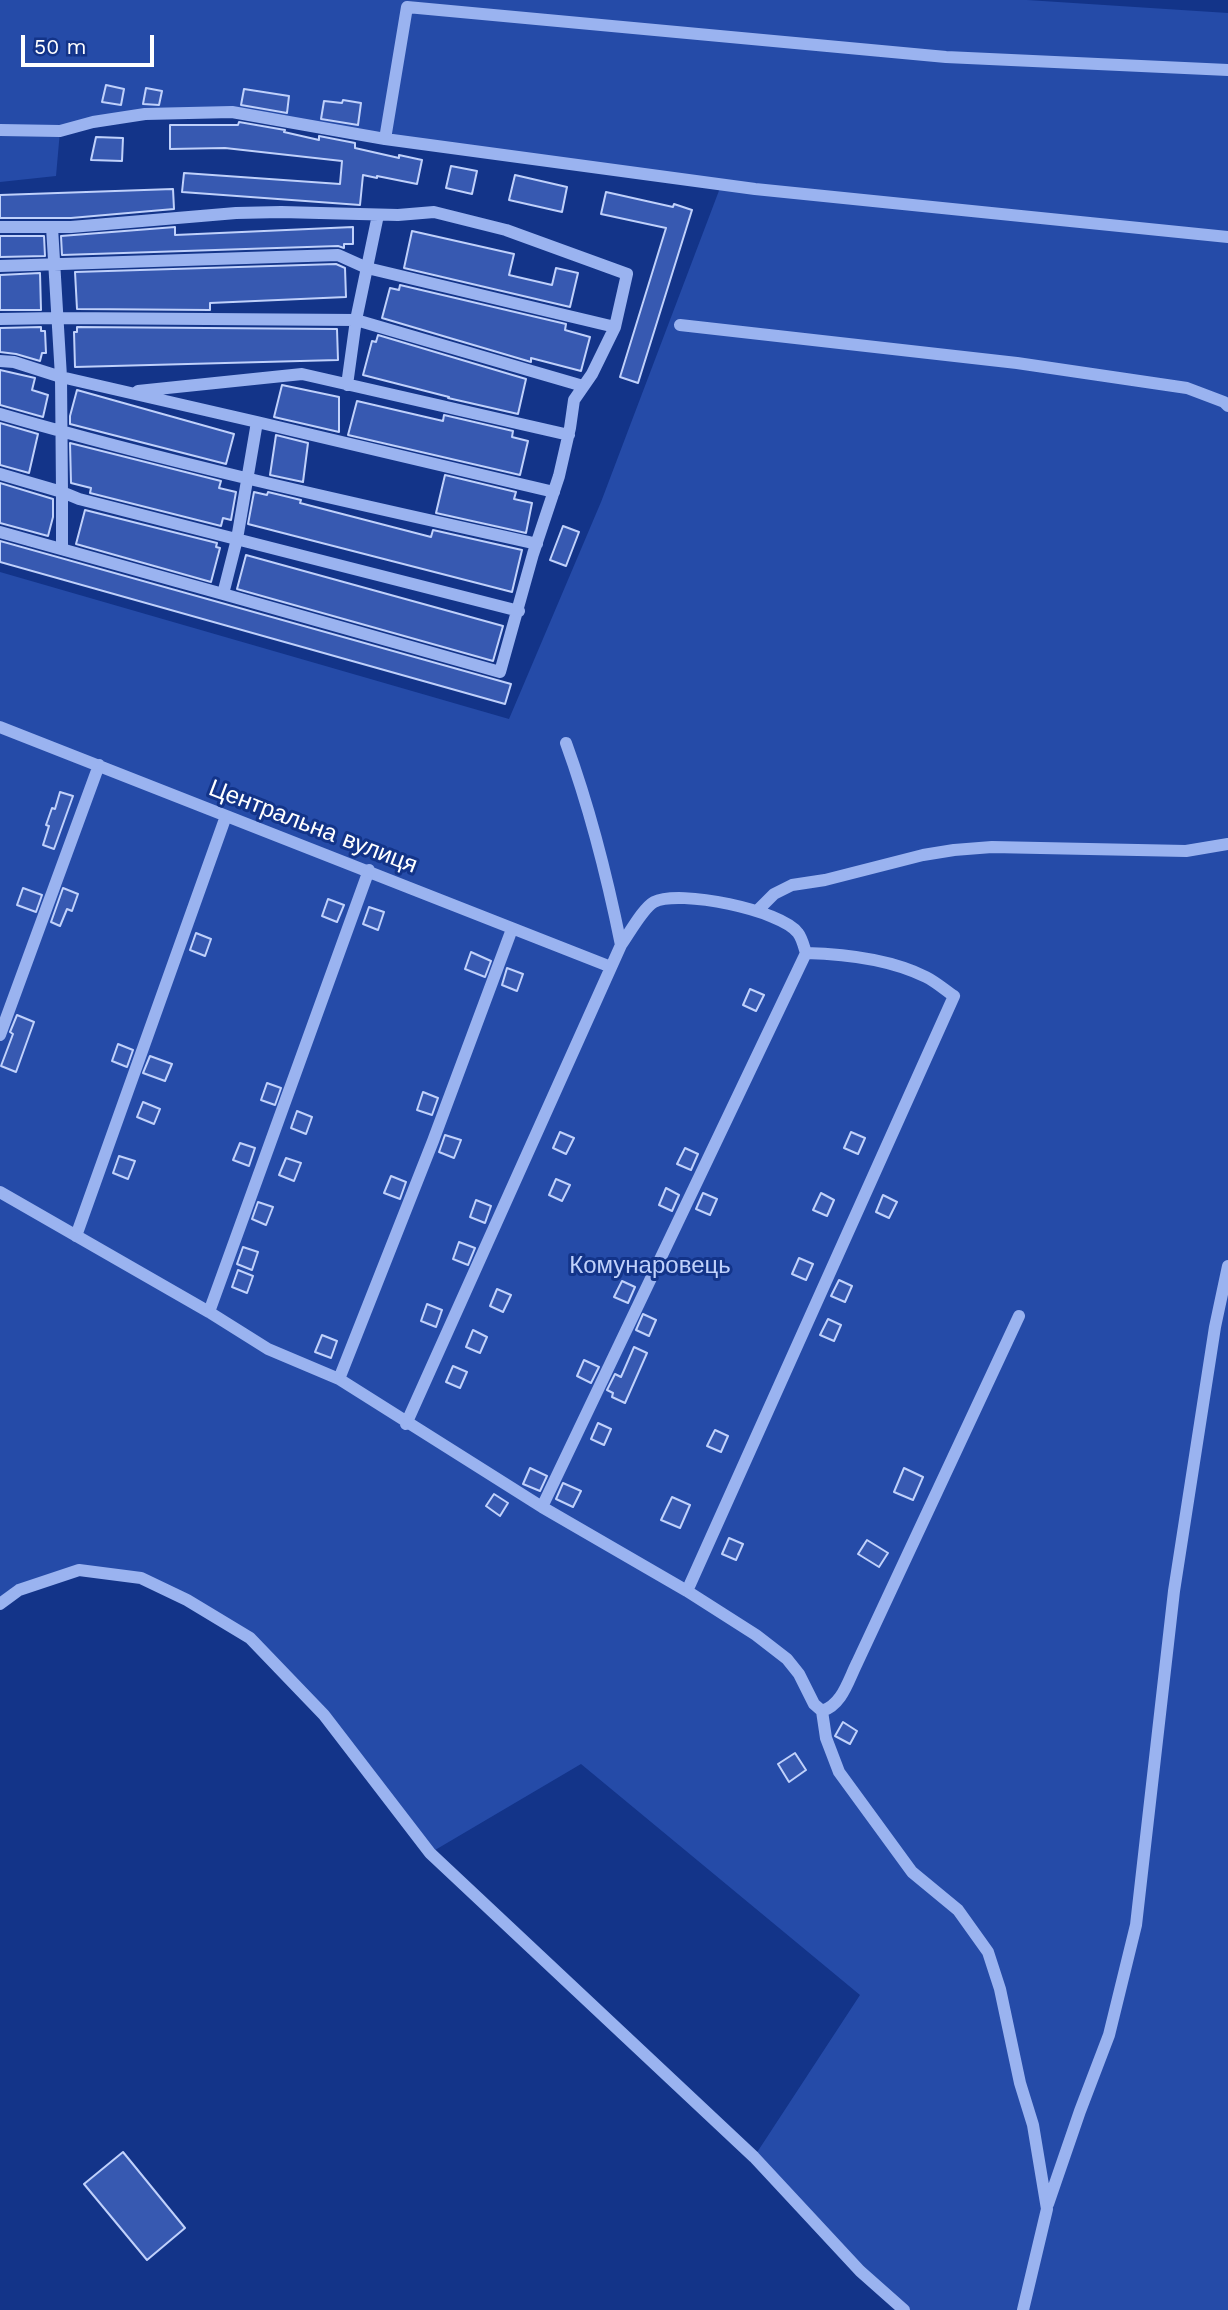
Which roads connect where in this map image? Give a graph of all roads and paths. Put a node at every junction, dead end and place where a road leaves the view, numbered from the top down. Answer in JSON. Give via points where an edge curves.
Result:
{"nodes":[{"id":1,"x":407,"y":3,"type":"edge"},
{"id":2,"x":1228,"y":69,"type":"edge"},
{"id":3,"x":0,"y":130,"type":"edge"},
{"id":4,"x":386,"y":139,"type":"junction"},
{"id":5,"x":378,"y":215,"type":"junction"},
{"id":6,"x":0,"y":227,"type":"edge"},
{"id":7,"x":52,"y":227,"type":"junction"},
{"id":8,"x":1228,"y":237,"type":"edge"},
{"id":9,"x":55,"y":265,"type":"junction"},
{"id":10,"x":0,"y":266,"type":"edge"},
{"id":11,"x":367,"y":268,"type":"junction"},
{"id":12,"x":58,"y":318,"type":"junction"},
{"id":13,"x":0,"y":319,"type":"edge"},
{"id":14,"x":356,"y":320,"type":"junction"},
{"id":15,"x":680,"y":325,"type":"dead end"},
{"id":16,"x":615,"y":327,"type":"junction"},
{"id":17,"x":0,"y":361,"type":"edge"},
{"id":18,"x":61,"y":377,"type":"junction"},
{"id":19,"x":347,"y":385,"type":"junction"},
{"id":20,"x":583,"y":387,"type":"junction"},
{"id":21,"x":127,"y":392,"type":"junction"},
{"id":22,"x":1228,"y":406,"type":"edge"},
{"id":23,"x":0,"y":414,"type":"edge"},
{"id":24,"x":257,"y":422,"type":"junction"},
{"id":25,"x":62,"y":432,"type":"junction"},
{"id":26,"x":569,"y":435,"type":"junction"},
{"id":27,"x":0,"y":474,"type":"edge"},
{"id":28,"x":248,"y":479,"type":"junction"},
{"id":29,"x":62,"y":492,"type":"junction"},
{"id":30,"x":554,"y":492,"type":"junction"},
{"id":31,"x":0,"y":531,"type":"edge"},
{"id":32,"x":237,"y":539,"type":"junction"},
{"id":33,"x":537,"y":544,"type":"junction"},
{"id":34,"x":62,"y":549,"type":"junction"},
{"id":35,"x":223,"y":594,"type":"junction"},
{"id":36,"x":519,"y":611,"type":"junction"},
{"id":37,"x":0,"y":727,"type":"edge"},
{"id":38,"x":566,"y":743,"type":"dead end"},
{"id":39,"x":99,"y":765,"type":"junction"},
{"id":40,"x":226,"y":816,"type":"junction"},
{"id":41,"x":1228,"y":844,"type":"edge"},
{"id":42,"x":369,"y":870,"type":"junction"},
{"id":43,"x":758,"y":910,"type":"junction"},
{"id":44,"x":512,"y":929,"type":"junction"},
{"id":45,"x":621,"y":945,"type":"junction"},
{"id":46,"x":806,"y":953,"type":"junction"},
{"id":47,"x":611,"y":967,"type":"junction"},
{"id":48,"x":0,"y":1035,"type":"edge"},
{"id":49,"x":0,"y":1192,"type":"edge"},
{"id":50,"x":76,"y":1236,"type":"junction"},
{"id":51,"x":1228,"y":1266,"type":"edge"},
{"id":52,"x":209,"y":1312,"type":"junction"},
{"id":53,"x":1019,"y":1316,"type":"dead end"},
{"id":54,"x":339,"y":1380,"type":"junction"},
{"id":55,"x":406,"y":1424,"type":"junction"},
{"id":56,"x":542,"y":1507,"type":"junction"},
{"id":57,"x":687,"y":1591,"type":"junction"},
{"id":58,"x":0,"y":1604,"type":"edge"},
{"id":59,"x":822,"y":1711,"type":"junction"},
{"id":60,"x":1047,"y":2209,"type":"junction"},
{"id":61,"x":904,"y":2310,"type":"edge"},
{"id":62,"x":1023,"y":2310,"type":"edge"}],
"edges":[{"from":1,"to":2,"type":"street","via":[[946,57]]},
{"from":1,"to":4,"type":"street"},
{"from":3,"to":4,"type":"street","via":[[60,131],[145,114],[232,112]]},
{"from":4,"to":8,"type":"street","via":[[755,189]]},
{"from":5,"to":7,"type":"street","via":[[236,213]]},
{"from":5,"to":11,"type":"street"},
{"from":5,"to":16,"type":"street","via":[[434,212],[471,220],[627,274]]},
{"from":6,"to":7,"type":"street"},
{"from":7,"to":9,"type":"street"},
{"from":9,"to":10,"type":"street"},
{"from":9,"to":11,"type":"street","via":[[338,255]]},
{"from":9,"to":12,"type":"street"},
{"from":11,"to":14,"type":"street"},
{"from":11,"to":16,"type":"street"},
{"from":12,"to":13,"type":"street"},
{"from":12,"to":14,"type":"street"},
{"from":12,"to":18,"type":"street"},
{"from":14,"to":19,"type":"street"},
{"from":14,"to":20,"type":"street"},
{"from":15,"to":22,"type":"street","via":[[1017,363],[1174,386]]},
{"from":16,"to":20,"type":"street"},
{"from":17,"to":18,"type":"street"},
{"from":18,"to":21,"type":"street"},
{"from":18,"to":25,"type":"street"},
{"from":19,"to":21,"type":"street","via":[[302,374]]},
{"from":19,"to":26,"type":"street"},
{"from":20,"to":26,"type":"street","via":[[574,400]]},
{"from":21,"to":24,"type":"street"},
{"from":23,"to":25,"type":"street"},
{"from":24,"to":28,"type":"street"},
{"from":24,"to":30,"type":"street"},
{"from":25,"to":28,"type":"street"},
{"from":25,"to":29,"type":"street"},
{"from":26,"to":30,"type":"street"},
{"from":27,"to":29,"type":"street"},
{"from":28,"to":32,"type":"street"},
{"from":28,"to":33,"type":"street"},
{"from":29,"to":32,"type":"street"},
{"from":29,"to":34,"type":"street"},
{"from":30,"to":33,"type":"street"},
{"from":31,"to":34,"type":"street"},
{"from":32,"to":35,"type":"street"},
{"from":32,"to":36,"type":"street"},
{"from":33,"to":36,"type":"street"},
{"from":34,"to":35,"type":"street"},
{"from":35,"to":36,"type":"street","via":[[500,672]]},
{"from":37,"to":39,"type":"street","name":"Центральна вулиця"},
{"from":38,"to":45,"type":"street","via":[[605,871]]},
{"from":39,"to":40,"type":"street","name":"Центральна вулиця"},
{"from":39,"to":48,"type":"street"},
{"from":40,"to":42,"type":"street","name":"Центральна вулиця"},
{"from":40,"to":50,"type":"street"},
{"from":41,"to":43,"type":"street","via":[[1186,851],[992,847],[943,852],[792,886],[774,894]]},
{"from":42,"to":44,"type":"street","name":"Центральна вулиця"},
{"from":42,"to":52,"type":"street"},
{"from":43,"to":45,"type":"street","via":[[671,897],[652,903]]},
{"from":43,"to":46,"type":"street","via":[[799,933]]},
{"from":44,"to":47,"type":"street","name":"Центральна вулиця"},
{"from":44,"to":54,"type":"street"},
{"from":45,"to":47,"type":"street"},
{"from":46,"to":56,"type":"street"},
{"from":46,"to":57,"type":"street","via":[[844,954],[893,966],[926,977],[954,996]]},
{"from":47,"to":55,"type":"street"},
{"from":49,"to":50,"type":"street"},
{"from":50,"to":52,"type":"street"},
{"from":51,"to":60,"type":"street","via":[[1174,1591],[1136,1925],[1109,2035]]},
{"from":52,"to":54,"type":"street","via":[[268,1349]]},
{"from":53,"to":59,"type":"street","via":[[844,1690],[838,1701]]},
{"from":54,"to":55,"type":"street"},
{"from":55,"to":56,"type":"street"},
{"from":56,"to":57,"type":"street"},
{"from":57,"to":59,"type":"street","via":[[777,1649]]},
{"from":58,"to":61,"type":"street","via":[[19,1590],[79,1570],[141,1578],[250,1638],[324,1715],[430,1853],[754,2157],[860,2271]]},
{"from":59,"to":60,"type":"street","via":[[839,1772],[912,1872],[958,1910],[988,1952],[1033,2126]]},
{"from":60,"to":62,"type":"street"}]}
